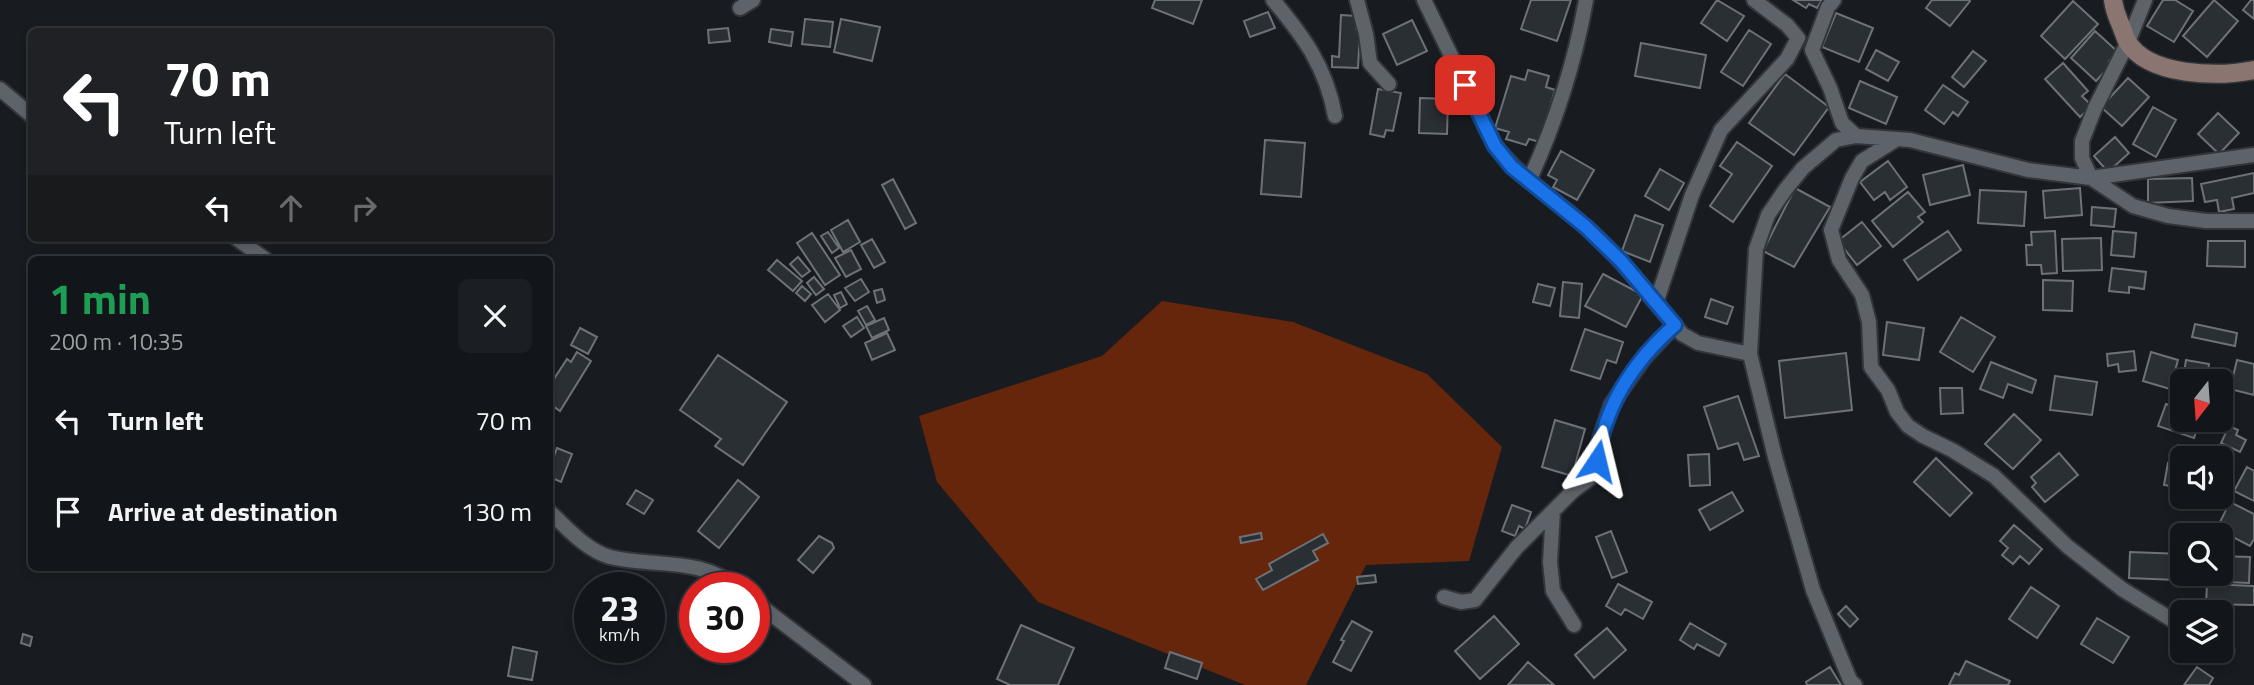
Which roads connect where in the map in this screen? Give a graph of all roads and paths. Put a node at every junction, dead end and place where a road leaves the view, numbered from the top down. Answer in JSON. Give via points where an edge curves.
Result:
{"nodes":[{"id":1,"x":753,"y":0,"type":"edge"},
{"id":2,"x":1273,"y":0,"type":"edge"},
{"id":3,"x":1357,"y":0,"type":"edge"},
{"id":4,"x":1424,"y":0,"type":"edge"},
{"id":5,"x":1587,"y":0,"type":"edge"},
{"id":6,"x":1754,"y":0,"type":"edge"},
{"id":7,"x":1834,"y":0,"type":"edge"},
{"id":8,"x":2113,"y":0,"type":"edge"},
{"id":9,"x":2144,"y":0,"type":"edge"},
{"id":10,"x":740,"y":8,"type":"dead end"},
{"id":11,"x":2128,"y":42,"type":"junction"},
{"id":12,"x":2254,"y":70,"type":"edge"},
{"id":13,"x":1389,"y":84,"type":"dead end"},
{"id":14,"x":0,"y":89,"type":"edge"},
{"id":15,"x":28,"y":113,"type":"edge"},
{"id":16,"x":1335,"y":116,"type":"dead end"},
{"id":17,"x":1856,"y":136,"type":"junction"},
{"id":18,"x":1896,"y":139,"type":"junction"},
{"id":19,"x":2254,"y":155,"type":"edge"},
{"id":20,"x":2091,"y":178,"type":"junction"},
{"id":21,"x":1529,"y":181,"type":"junction"},
{"id":22,"x":2254,"y":221,"type":"edge"},
{"id":23,"x":242,"y":242,"type":"edge"},
{"id":24,"x":261,"y":256,"type":"edge"},
{"id":25,"x":1656,"y":303,"type":"junction"},
{"id":26,"x":1675,"y":325,"type":"junction"},
{"id":27,"x":1749,"y":354,"type":"junction"},
{"id":28,"x":1553,"y":511,"type":"junction"},
{"id":29,"x":553,"y":515,"type":"edge"},
{"id":30,"x":713,"y":572,"type":"edge"},
{"id":31,"x":1444,"y":597,"type":"dead end"},
{"id":32,"x":770,"y":613,"type":"edge"},
{"id":33,"x":2170,"y":619,"type":"edge"},
{"id":34,"x":1574,"y":625,"type":"dead end"},
{"id":35,"x":864,"y":685,"type":"edge"},
{"id":36,"x":1855,"y":685,"type":"edge"}],
"edges":[{"from":1,"to":10,"type":"street"},
{"from":2,"to":16,"type":"street","via":[[1316,57]]},
{"from":3,"to":13,"type":"street","via":[[1370,63]]},
{"from":4,"to":21,"type":"street","via":[[1495,146]]},
{"from":5,"to":21,"type":"street","via":[[1547,141]]},
{"from":6,"to":25,"type":"street","via":[[1798,37],[1787,59],[1721,130],[1692,195]]},
{"from":7,"to":17,"type":"street","via":[[1812,50],[1842,123]]},
{"from":8,"to":11,"type":"main road"},
{"from":9,"to":11,"type":"street"},
{"from":11,"to":12,"type":"main road","via":[[2155,63],[2199,74]]},
{"from":11,"to":20,"type":"street","via":[[2082,141],[2082,158]]},
{"from":14,"to":15,"type":"street"},
{"from":17,"to":18,"type":"street"},
{"from":17,"to":27,"type":"street","via":[[1836,140],[1803,168],[1768,215],[1755,249]]},
{"from":18,"to":20,"type":"street","via":[[2028,170]]},
{"from":18,"to":33,"type":"street","via":[[1862,161],[1831,230],[1839,260],[1862,295],[1870,322],[1871,368],[1908,426],[1994,476],[2067,547]]},
{"from":19,"to":20,"type":"street"},
{"from":20,"to":22,"type":"street","via":[[2133,206],[2168,216]]},
{"from":21,"to":25,"type":"street","via":[[1586,227]]},
{"from":23,"to":24,"type":"street"},
{"from":25,"to":26,"type":"street"},
{"from":26,"to":27,"type":"street","via":[[1698,343]]},
{"from":26,"to":28,"type":"street","via":[[1644,358],[1611,405],[1594,472]]},
{"from":27,"to":36,"type":"street","via":[[1813,590]]},
{"from":28,"to":31,"type":"street","via":[[1475,600]]},
{"from":28,"to":34,"type":"street","via":[[1553,590]]},
{"from":29,"to":30,"type":"street","via":[[589,547],[609,556]]},
{"from":32,"to":35,"type":"street"}]}
